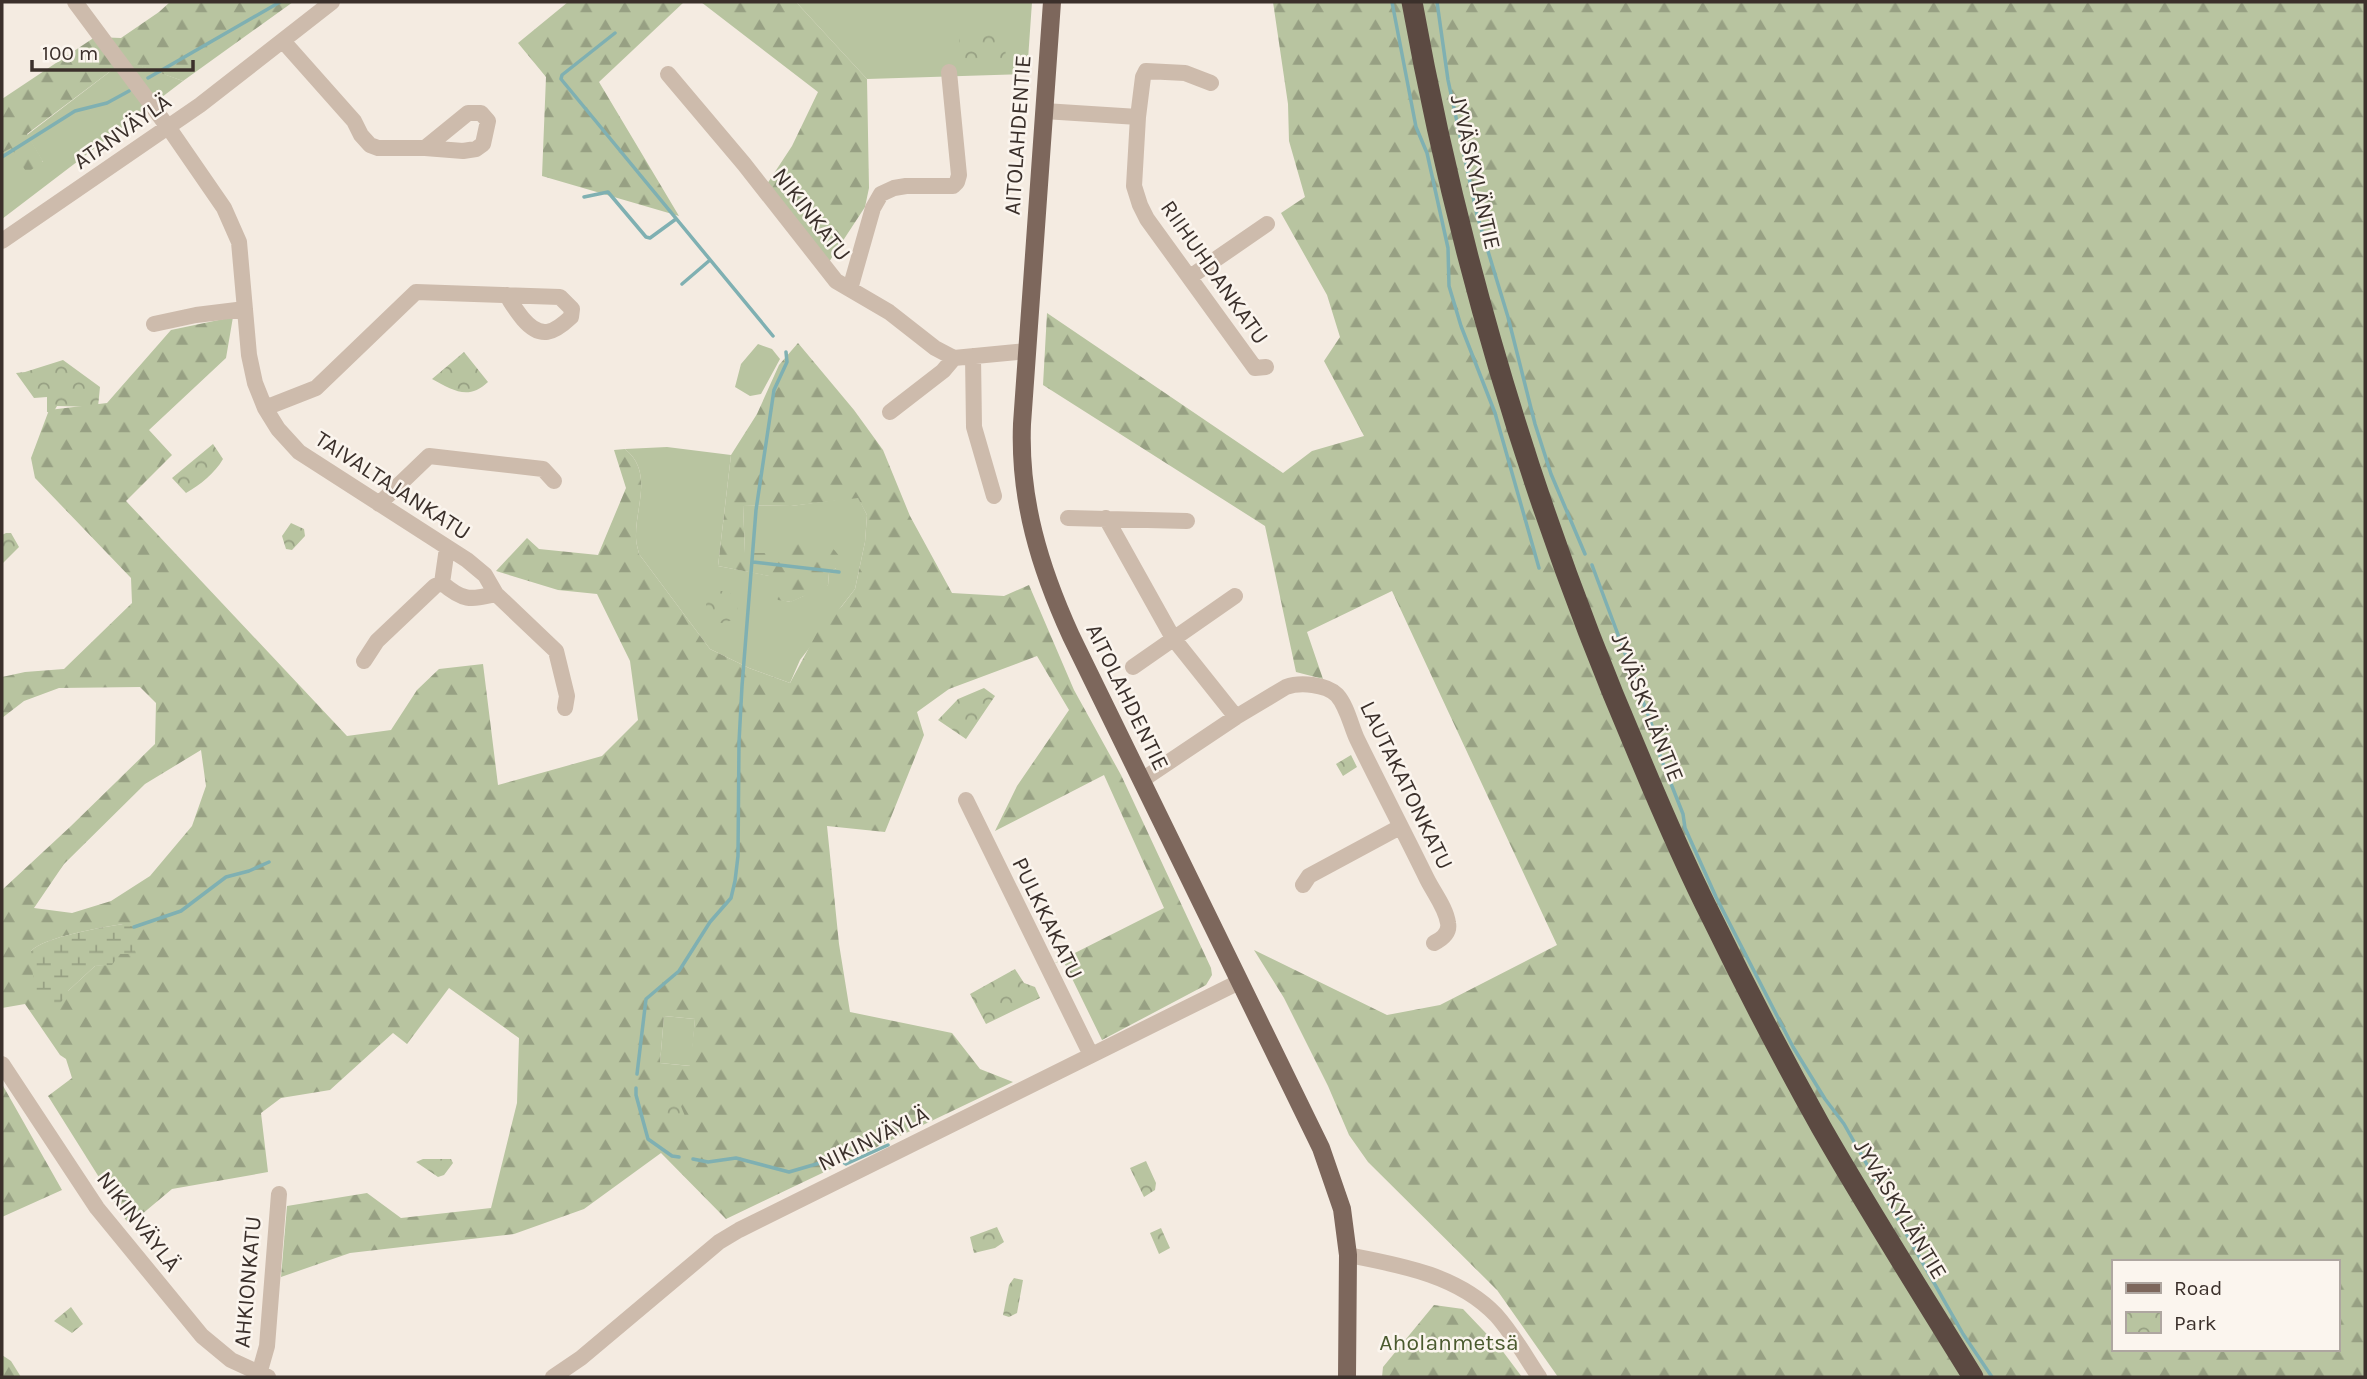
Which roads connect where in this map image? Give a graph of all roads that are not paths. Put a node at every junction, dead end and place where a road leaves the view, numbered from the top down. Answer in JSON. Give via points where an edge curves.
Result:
{"nodes":[{"id":1,"x":75,"y":2,"type":"edge"},
{"id":2,"x":332,"y":2,"type":"edge"},
{"id":3,"x":1052,"y":2,"type":"edge"},
{"id":4,"x":1412,"y":2,"type":"edge"},
{"id":5,"x":283,"y":41,"type":"junction"},
{"id":6,"x":949,"y":72,"type":"dead end"},
{"id":7,"x":668,"y":74,"type":"dead end"},
{"id":8,"x":1211,"y":83,"type":"dead end"},
{"id":9,"x":1044,"y":111,"type":"junction"},
{"id":10,"x":1138,"y":117,"type":"junction"},
{"id":11,"x":168,"y":127,"type":"junction"},
{"id":12,"x":425,"y":148,"type":"dead end"},
{"id":13,"x":1267,"y":224,"type":"dead end"},
{"id":14,"x":2,"y":241,"type":"edge"},
{"id":15,"x":1190,"y":277,"type":"junction"},
{"id":16,"x":850,"y":289,"type":"junction"},
{"id":17,"x":507,"y":295,"type":"dead end"},
{"id":18,"x":245,"y":309,"type":"junction"},
{"id":19,"x":155,"y":324,"type":"dead end"},
{"id":20,"x":1027,"y":351,"type":"junction"},
{"id":21,"x":974,"y":356,"type":"junction"},
{"id":22,"x":954,"y":358,"type":"junction"},
{"id":23,"x":1266,"y":367,"type":"dead end"},
{"id":24,"x":265,"y":408,"type":"junction"},
{"id":25,"x":890,"y":412,"type":"dead end"},
{"id":26,"x":554,"y":481,"type":"dead end"},
{"id":27,"x":994,"y":496,"type":"dead end"},
{"id":28,"x":379,"y":504,"type":"junction"},
{"id":29,"x":1068,"y":518,"type":"dead end"},
{"id":30,"x":1106,"y":518,"type":"junction"},
{"id":31,"x":1187,"y":521,"type":"dead end"},
{"id":32,"x":447,"y":548,"type":"junction"},
{"id":33,"x":442,"y":583,"type":"junction"},
{"id":34,"x":496,"y":594,"type":"junction"},
{"id":35,"x":1235,"y":596,"type":"dead end"},
{"id":36,"x":1173,"y":638,"type":"junction"},
{"id":37,"x":364,"y":661,"type":"dead end"},
{"id":38,"x":1133,"y":667,"type":"dead end"},
{"id":39,"x":565,"y":708,"type":"dead end"},
{"id":40,"x":1236,"y":717,"type":"junction"},
{"id":41,"x":1142,"y":780,"type":"junction"},
{"id":42,"x":966,"y":800,"type":"dead end"},
{"id":43,"x":1400,"y":827,"type":"junction"},
{"id":44,"x":1303,"y":885,"type":"dead end"},
{"id":45,"x":1434,"y":943,"type":"dead end"},
{"id":46,"x":1239,"y":982,"type":"junction"},
{"id":47,"x":1091,"y":1055,"type":"junction"},
{"id":48,"x":2,"y":1064,"type":"edge"},
{"id":49,"x":279,"y":1194,"type":"dead end"},
{"id":50,"x":1348,"y":1255,"type":"junction"},
{"id":51,"x":233,"y":1370,"type":"edge"},
{"id":52,"x":263,"y":1376,"type":"edge"},
{"id":53,"x":553,"y":1377,"type":"edge"},
{"id":54,"x":1347,"y":1377,"type":"edge"},
{"id":55,"x":1539,"y":1377,"type":"edge"},
{"id":56,"x":1973,"y":1377,"type":"edge"}],
"edges":[{"from":1,"to":11,"type":"street","name":"TAIVALTAJANKATU"},
{"from":2,"to":5,"type":"street","name":"ATANVÄYLÄ"},
{"from":3,"to":9,"type":"main road","name":"AITOLAHDENTIE"},
{"from":4,"to":56,"type":"highway","name":"JYVÄSKYLÄNTIE","via":[[1490,339],[1534,481],[1605,677],[1660,807],[1750,993],[1821,1127]]},
{"from":5,"to":11,"type":"street","name":"ATANVÄYLÄ"},
{"from":5,"to":12,"type":"street","via":[[370,145]]},
{"from":6,"to":16,"type":"street","via":[[957,182],[953,186],[894,188],[881,194]]},
{"from":7,"to":16,"type":"street","name":"NIKINKATU","via":[[836,281]]},
{"from":8,"to":10,"type":"street","name":"RIIHUHDANKATU","via":[[1185,73],[1146,71]]},
{"from":9,"to":10,"type":"street"},
{"from":9,"to":20,"type":"main road","name":"AITOLAHDENTIE"},
{"from":10,"to":15,"type":"street","name":"RIIHUHDANKATU","via":[[1134,186],[1140,205]]},
{"from":11,"to":14,"type":"street","name":"ATANVÄYLÄ"},
{"from":11,"to":18,"type":"street","name":"TAIVALTAJANKATU","via":[[224,208],[239,242]]},
{"from":13,"to":15,"type":"street"},
{"from":15,"to":23,"type":"street","name":"RIIHUHDANKATU","via":[[1255,368]]},
{"from":16,"to":22,"type":"street","name":"NIKINKATU"},
{"from":17,"to":24,"type":"street","via":[[416,292],[316,388]]},
{"from":18,"to":19,"type":"street"},
{"from":18,"to":24,"type":"street","name":"TAIVALTAJANKATU","via":[[255,383]]},
{"from":20,"to":21,"type":"street"},
{"from":20,"to":41,"type":"main road","name":"AITOLAHDENTIE","via":[[1023,474],[1036,546],[1070,636]]},
{"from":21,"to":22,"type":"street"},
{"from":21,"to":27,"type":"street","via":[[974,427]]},
{"from":22,"to":25,"type":"street"},
{"from":24,"to":28,"type":"street","name":"TAIVALTAJANKATU","via":[[299,453]]},
{"from":26,"to":28,"type":"street","via":[[543,469],[429,457]]},
{"from":28,"to":32,"type":"street","name":"TAIVALTAJANKATU"},
{"from":29,"to":30,"type":"street"},
{"from":30,"to":31,"type":"street"},
{"from":30,"to":36,"type":"street"},
{"from":32,"to":33,"type":"street"},
{"from":32,"to":34,"type":"street","name":"TAIVALTAJANKATU","via":[[485,575]]},
{"from":33,"to":34,"type":"street","via":[[457,596],[472,600]]},
{"from":33,"to":37,"type":"street","via":[[377,641]]},
{"from":34,"to":39,"type":"street","name":"TAIVALTAJANKATU","via":[[556,650],[567,696]]},
{"from":35,"to":36,"type":"street"},
{"from":36,"to":38,"type":"street"},
{"from":36,"to":40,"type":"street"},
{"from":40,"to":41,"type":"street","name":"LAUTAKATONKATU"},
{"from":40,"to":43,"type":"street","name":"LAUTAKATONKATU","via":[[1295,683],[1328,689],[1341,701]]},
{"from":41,"to":46,"type":"main road","name":"AITOLAHDENTIE"},
{"from":42,"to":47,"type":"street","name":"PULKKAKATU"},
{"from":43,"to":44,"type":"street","via":[[1309,876]]},
{"from":43,"to":45,"type":"street","name":"LAUTAKATONKATU","via":[[1448,922],[1445,935]]},
{"from":46,"to":47,"type":"street","name":"NIKINVÄYLÄ"},
{"from":46,"to":50,"type":"main road","name":"AITOLAHDENTIE","via":[[1321,1148],[1342,1209]]},
{"from":47,"to":53,"type":"street","name":"NIKINVÄYLÄ","via":[[739,1230]]},
{"from":48,"to":51,"type":"street","name":"NIKINVÄYLÄ","via":[[97,1208]]},
{"from":49,"to":52,"type":"street","name":"AHKIONKATU"},
{"from":50,"to":54,"type":"main road","name":"AITOLAHDENTIE"},
{"from":50,"to":55,"type":"street","via":[[1436,1276],[1467,1292],[1508,1331]]},
{"from":51,"to":52,"type":"street","name":"NIKINVÄYLÄ"}]}
